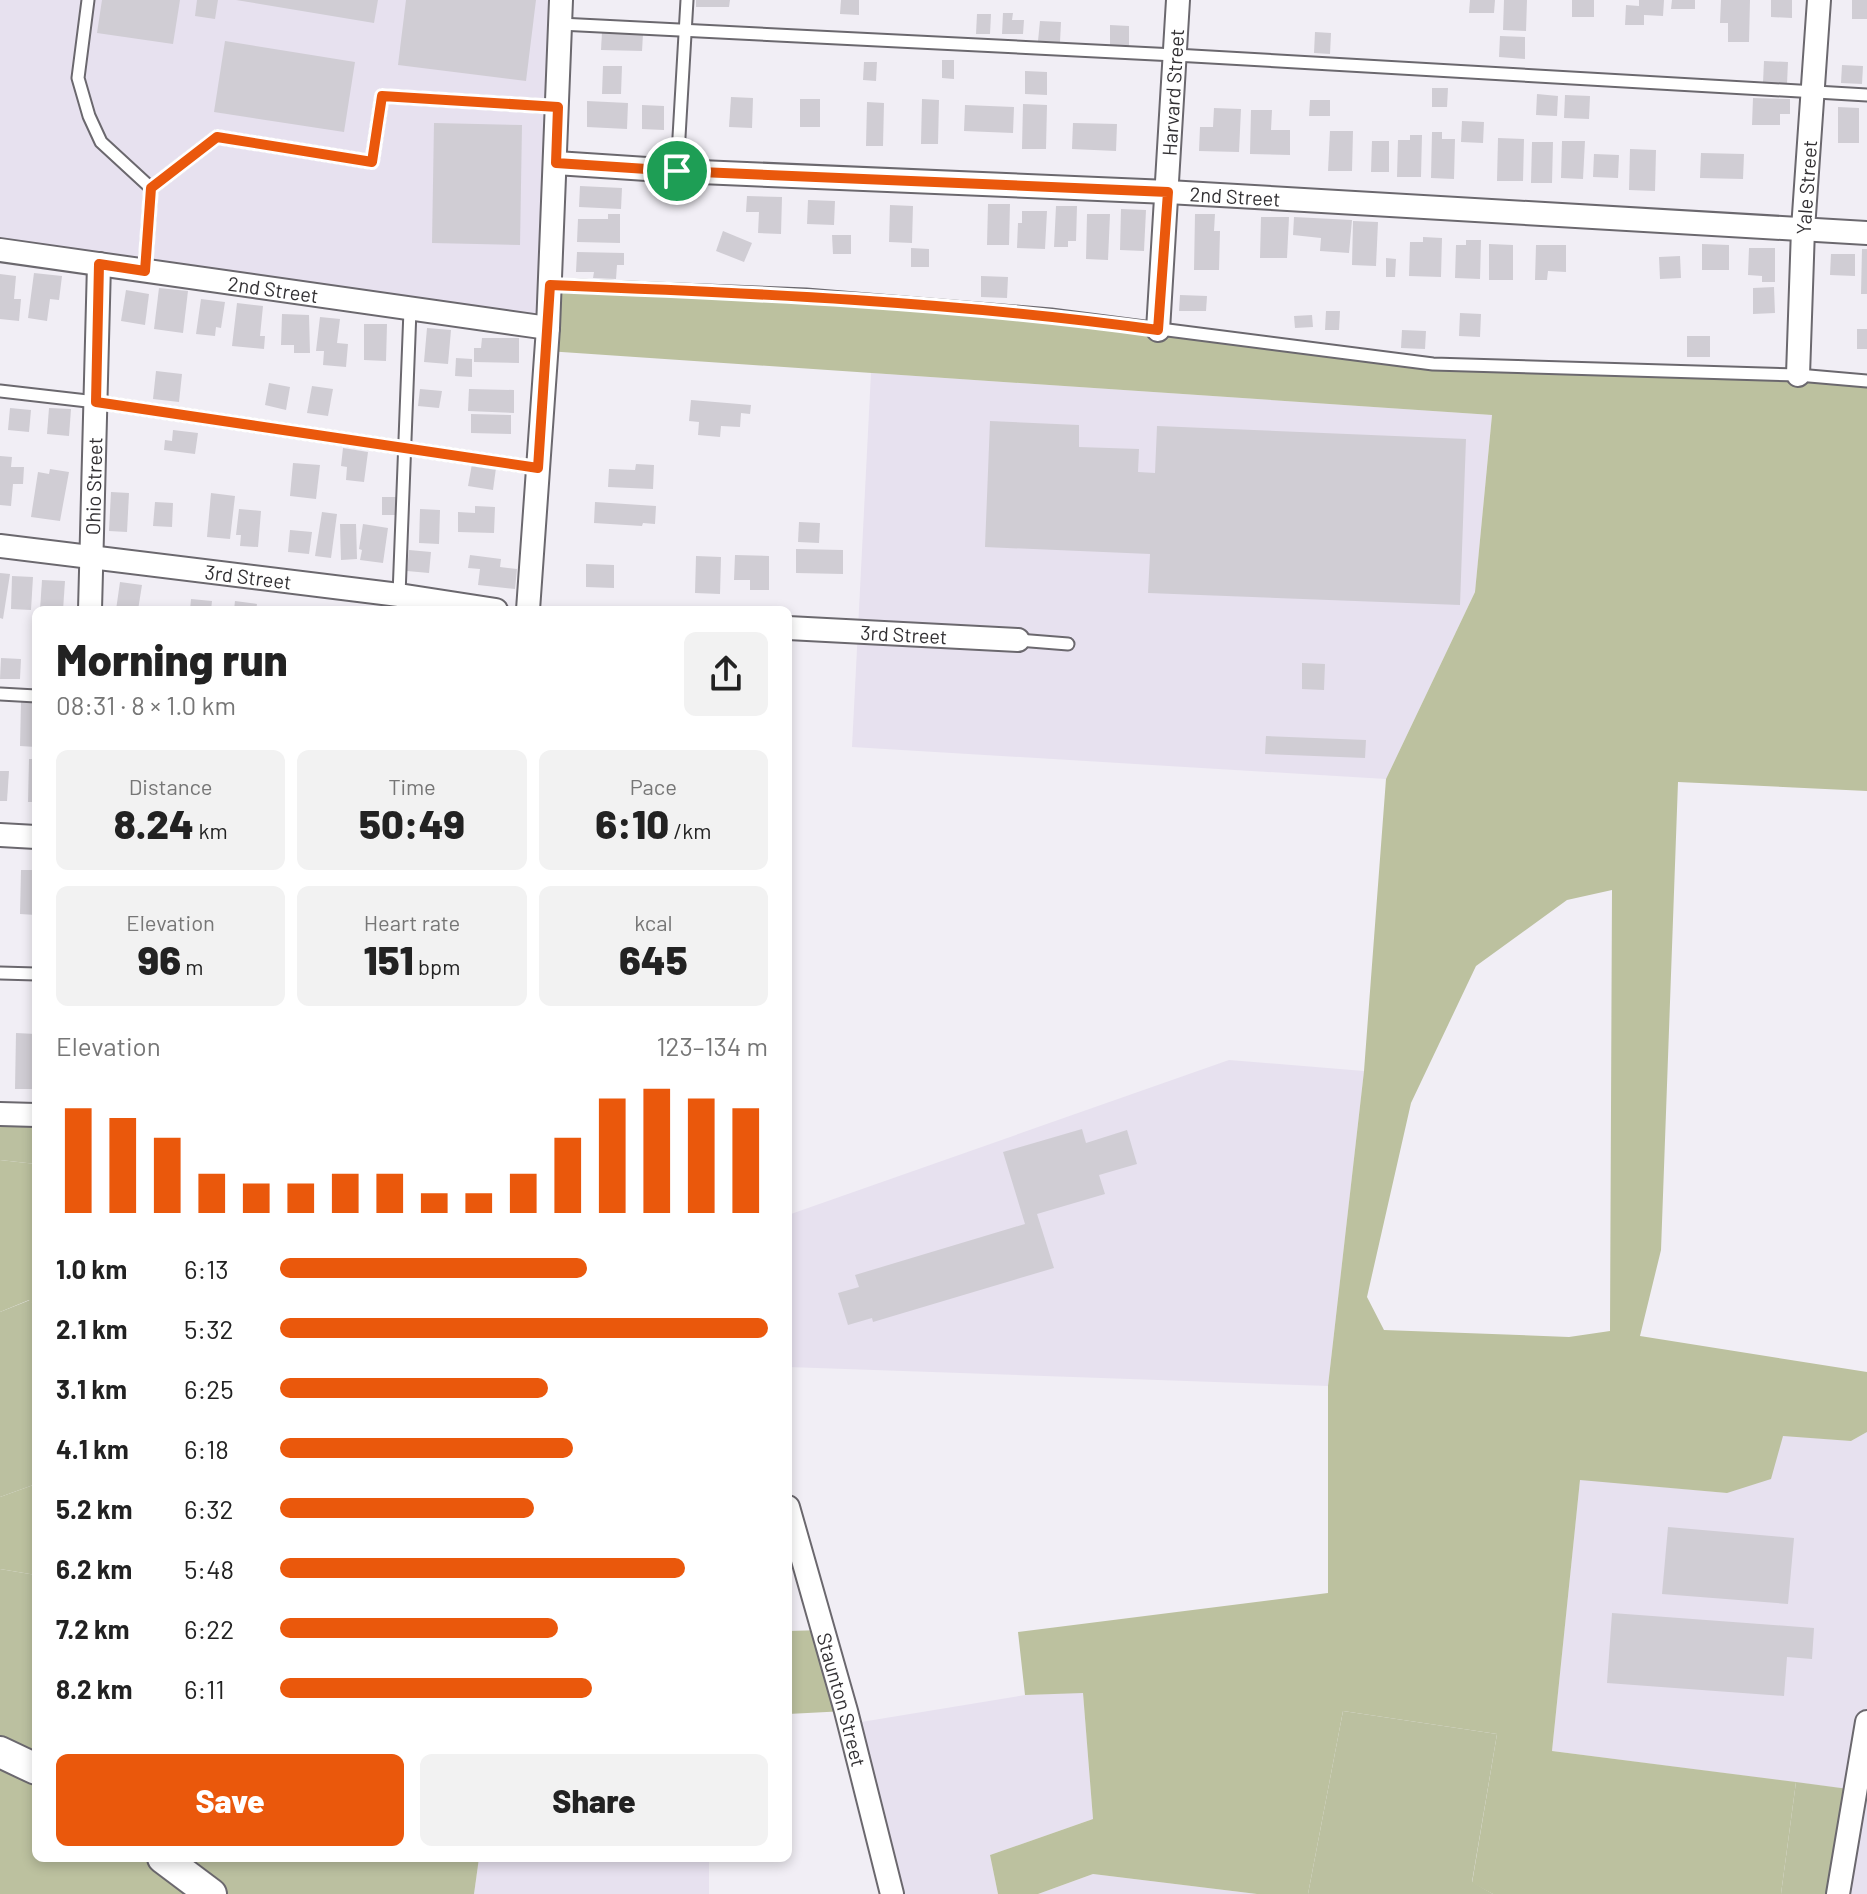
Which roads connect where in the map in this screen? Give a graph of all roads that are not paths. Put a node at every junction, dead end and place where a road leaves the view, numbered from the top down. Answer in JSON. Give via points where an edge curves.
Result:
{"nodes":[{"id":1,"x":88,"y":0,"type":"edge"},
{"id":2,"x":561,"y":0,"type":"edge"},
{"id":3,"x":687,"y":0,"type":"edge"},
{"id":4,"x":1178,"y":0,"type":"edge"},
{"id":5,"x":1819,"y":0,"type":"edge"},
{"id":6,"x":560,"y":24,"type":"junction"},
{"id":7,"x":685,"y":31,"type":"junction"},
{"id":8,"x":1175,"y":55,"type":"junction"},
{"id":9,"x":1813,"y":92,"type":"junction"},
{"id":10,"x":1867,"y":95,"type":"edge"},
{"id":11,"x":558,"y":107,"type":"junction"},
{"id":12,"x":556,"y":163,"type":"junction"},
{"id":13,"x":677,"y":171,"type":"junction"},
{"id":14,"x":151,"y":188,"type":"junction"},
{"id":15,"x":1168,"y":192,"type":"junction"},
{"id":16,"x":1803,"y":229,"type":"junction"},
{"id":17,"x":1867,"y":233,"type":"edge"},
{"id":18,"x":0,"y":250,"type":"edge"},
{"id":19,"x":99,"y":264,"type":"junction"},
{"id":20,"x":145,"y":271,"type":"junction"},
{"id":21,"x":550,"y":285,"type":"junction"},
{"id":22,"x":410,"y":310,"type":"junction"},
{"id":23,"x":548,"y":328,"type":"junction"},
{"id":24,"x":1158,"y":330,"type":"junction"},
{"id":25,"x":1798,"y":375,"type":"junction"},
{"id":26,"x":1867,"y":381,"type":"edge"},
{"id":27,"x":0,"y":391,"type":"edge"},
{"id":28,"x":96,"y":402,"type":"junction"},
{"id":29,"x":404,"y":448,"type":"junction"},
{"id":30,"x":538,"y":468,"type":"junction"},
{"id":31,"x":0,"y":546,"type":"edge"},
{"id":32,"x":92,"y":558,"type":"junction"},
{"id":33,"x":398,"y":602,"type":"edge"},
{"id":34,"x":90,"y":606,"type":"edge"},
{"id":35,"x":447,"y":606,"type":"edge"},
{"id":36,"x":528,"y":606,"type":"edge"},
{"id":37,"x":792,"y":628,"type":"edge"},
{"id":38,"x":1018,"y":640,"type":"joint"},
{"id":39,"x":1068,"y":644,"type":"dead end"},
{"id":40,"x":0,"y":694,"type":"edge"},
{"id":41,"x":32,"y":696,"type":"edge"},
{"id":42,"x":0,"y":835,"type":"edge"},
{"id":43,"x":32,"y":837,"type":"edge"},
{"id":44,"x":0,"y":973,"type":"edge"},
{"id":45,"x":32,"y":974,"type":"edge"},
{"id":46,"x":0,"y":1114,"type":"edge"},
{"id":47,"x":32,"y":1115,"type":"edge"},
{"id":48,"x":792,"y":1521,"type":"edge"},
{"id":49,"x":1867,"y":1722,"type":"edge"},
{"id":50,"x":0,"y":1752,"type":"edge"},
{"id":51,"x":32,"y":1767,"type":"edge"},
{"id":52,"x":168,"y":1862,"type":"edge"},
{"id":53,"x":211,"y":1894,"type":"edge"},
{"id":54,"x":892,"y":1894,"type":"edge"},
{"id":55,"x":1838,"y":1894,"type":"edge"}],
"edges":[{"from":1,"to":14,"type":"lane","via":[[78,78],[89,116],[101,142]]},
{"from":2,"to":6,"type":"street"},
{"from":3,"to":7,"type":"lane"},
{"from":4,"to":8,"type":"street","name":"Harvard Street"},
{"from":5,"to":9,"type":"street","name":"Yale Street"},
{"from":6,"to":7,"type":"lane"},
{"from":6,"to":11,"type":"street"},
{"from":7,"to":8,"type":"lane"},
{"from":7,"to":13,"type":"lane"},
{"from":8,"to":9,"type":"lane"},
{"from":8,"to":15,"type":"street","name":"Harvard Street"},
{"from":9,"to":10,"type":"lane"},
{"from":9,"to":16,"type":"street","name":"Yale Street"},
{"from":11,"to":12,"type":"street"},
{"from":11,"to":14,"type":"lane","via":[[382,96],[372,162],[217,137]]},
{"from":12,"to":13,"type":"street","name":"2nd Street"},
{"from":12,"to":21,"type":"street"},
{"from":13,"to":15,"type":"street","name":"2nd Street"},
{"from":14,"to":20,"type":"lane"},
{"from":15,"to":16,"type":"street","name":"2nd Street"},
{"from":15,"to":24,"type":"street","name":"Harvard Street"},
{"from":16,"to":17,"type":"street","name":"2nd Street"},
{"from":16,"to":25,"type":"street","name":"Yale Street"},
{"from":18,"to":19,"type":"street","name":"2nd Street"},
{"from":19,"to":20,"type":"street","name":"2nd Street"},
{"from":19,"to":28,"type":"street","name":"Ohio Street"},
{"from":20,"to":22,"type":"street","name":"2nd Street"},
{"from":21,"to":23,"type":"street"},
{"from":21,"to":24,"type":"lane","via":[[806,295],[1051,315]]},
{"from":22,"to":23,"type":"street","name":"2nd Street"},
{"from":22,"to":29,"type":"lane"},
{"from":23,"to":30,"type":"street"},
{"from":24,"to":25,"type":"lane","via":[[1433,364]]},
{"from":25,"to":26,"type":"lane"},
{"from":27,"to":28,"type":"lane"},
{"from":28,"to":29,"type":"lane"},
{"from":28,"to":32,"type":"street","name":"Ohio Street"},
{"from":29,"to":30,"type":"lane"},
{"from":29,"to":33,"type":"lane"},
{"from":30,"to":36,"type":"street"},
{"from":31,"to":32,"type":"street","name":"3rd Street"},
{"from":32,"to":33,"type":"street","name":"3rd Street"},
{"from":32,"to":34,"type":"street","name":"Ohio Street"},
{"from":33,"to":35,"type":"street","name":"3rd Street"},
{"from":37,"to":38,"type":"street","name":"3rd Street"},
{"from":38,"to":39,"type":"lane"},
{"from":40,"to":41,"type":"lane"},
{"from":42,"to":43,"type":"street"},
{"from":44,"to":45,"type":"lane"},
{"from":46,"to":47,"type":"street"},
{"from":48,"to":54,"type":"street","name":"Staunton Street"},
{"from":49,"to":55,"type":"street"},
{"from":50,"to":51,"type":"street"},
{"from":52,"to":53,"type":"street"}]}
